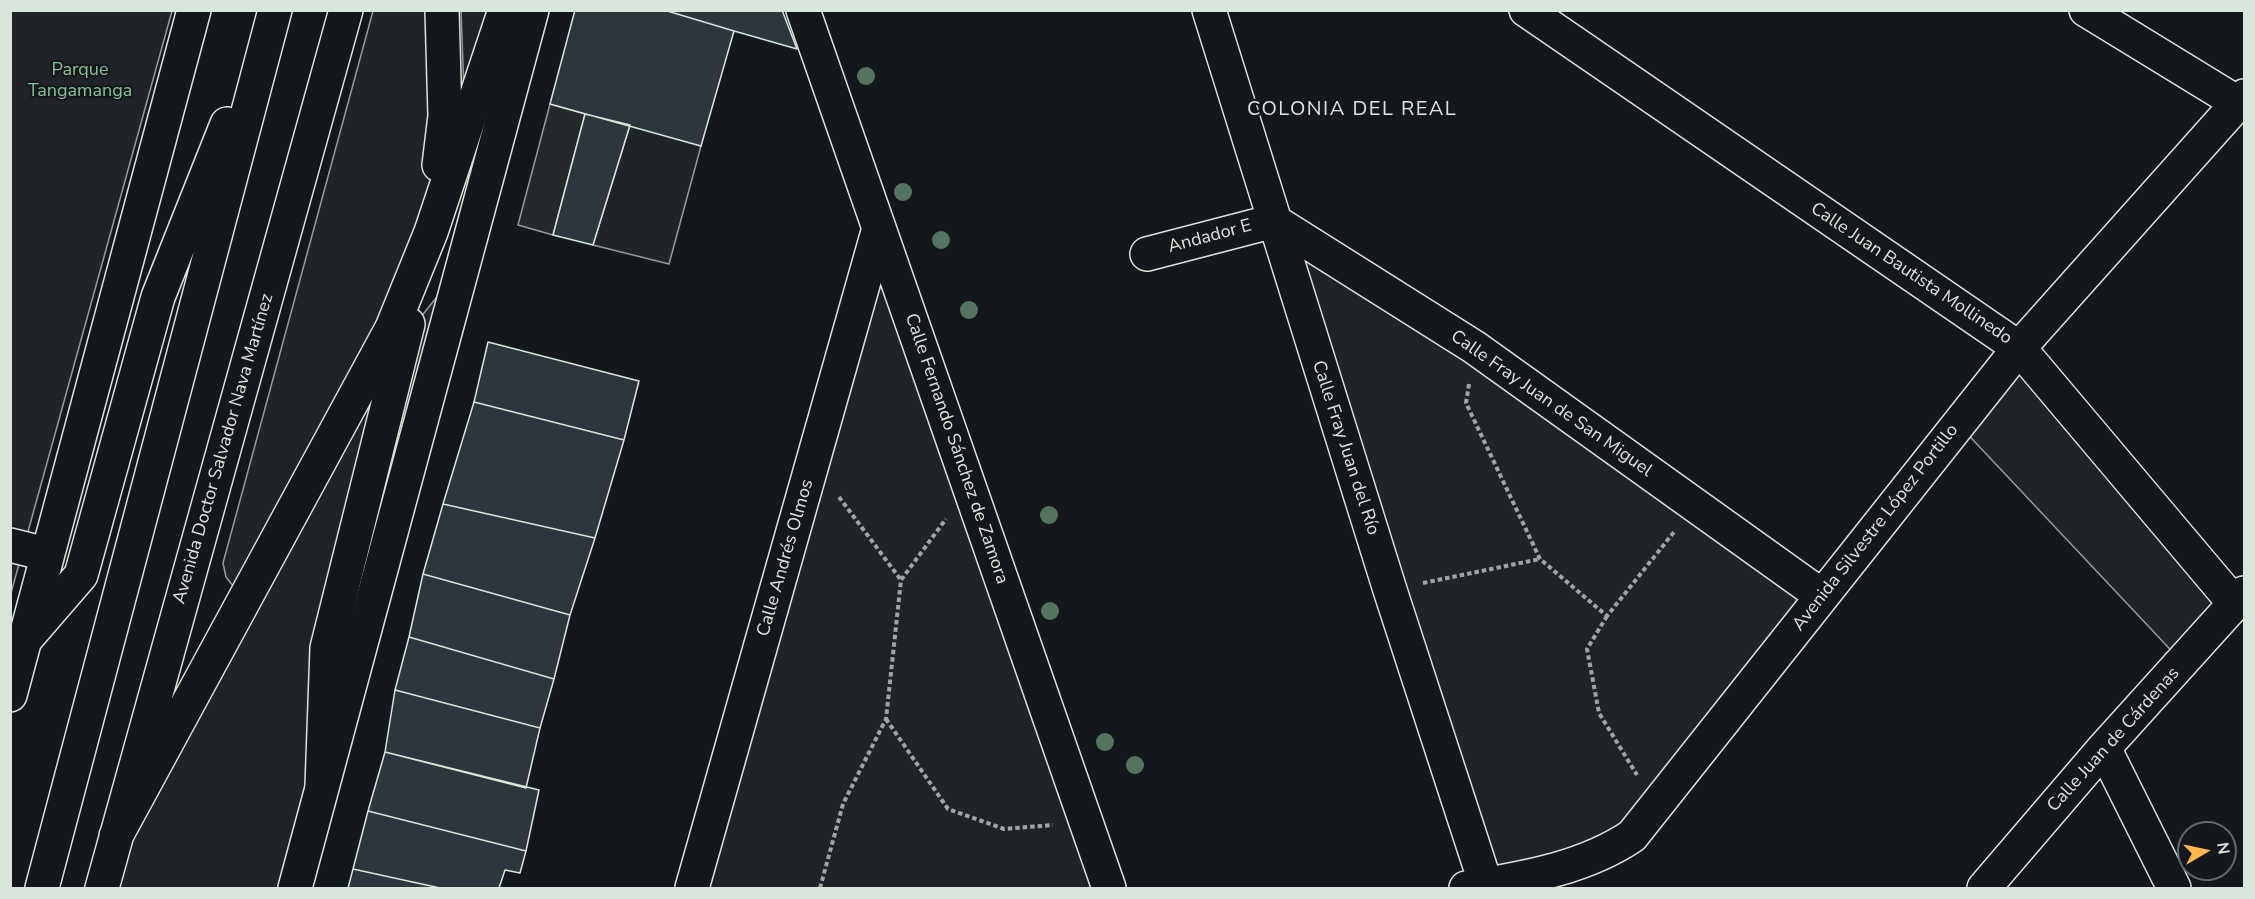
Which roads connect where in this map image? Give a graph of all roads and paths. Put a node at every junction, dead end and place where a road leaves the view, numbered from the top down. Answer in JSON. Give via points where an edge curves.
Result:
{"nodes":[{"id":1,"x":194,"y":10,"type":"edge"},
{"id":2,"x":274,"y":10,"type":"edge"},
{"id":3,"x":346,"y":10,"type":"edge"},
{"id":4,"x":442,"y":10,"type":"edge"},
{"id":5,"x":505,"y":10,"type":"edge"},
{"id":6,"x":532,"y":10,"type":"edge"},
{"id":7,"x":803,"y":10,"type":"edge"},
{"id":8,"x":1209,"y":10,"type":"edge"},
{"id":9,"x":1526,"y":10,"type":"edge"},
{"id":10,"x":2086,"y":10,"type":"edge"},
{"id":11,"x":2241,"y":100,"type":"edge"},
{"id":12,"x":1274,"y":220,"type":"junction"},
{"id":13,"x":879,"y":228,"type":"junction"},
{"id":14,"x":431,"y":232,"type":"junction"},
{"id":15,"x":1147,"y":254,"type":"dead end"},
{"id":16,"x":1474,"y":347,"type":"junction"},
{"id":17,"x":2019,"y":348,"type":"junction"},
{"id":18,"x":813,"y":462,"type":"junction"},
{"id":19,"x":969,"y":487,"type":"junction"},
{"id":20,"x":1695,"y":506,"type":"junction"},
{"id":21,"x":10,"y":545,"type":"edge"},
{"id":22,"x":46,"y":554,"type":"junction"},
{"id":23,"x":1540,"y":559,"type":"junction"},
{"id":24,"x":901,"y":580,"type":"junction"},
{"id":25,"x":1390,"y":590,"type":"junction"},
{"id":26,"x":1822,"y":596,"type":"junction"},
{"id":27,"x":2240,"y":598,"type":"edge"},
{"id":28,"x":1607,"y":616,"type":"junction"},
{"id":29,"x":24,"y":641,"type":"junction"},
{"id":30,"x":10,"y":695,"type":"edge"},
{"id":31,"x":886,"y":719,"type":"junction"},
{"id":32,"x":2104,"y":748,"type":"junction"},
{"id":33,"x":322,"y":786,"type":"junction"},
{"id":34,"x":1657,"y":807,"type":"junction"},
{"id":35,"x":1087,"y":823,"type":"junction"},
{"id":36,"x":116,"y":836,"type":"junction"},
{"id":37,"x":1476,"y":887,"type":"edge"},
{"id":38,"x":42,"y":888,"type":"edge"},
{"id":39,"x":102,"y":888,"type":"edge"},
{"id":40,"x":295,"y":888,"type":"edge"},
{"id":41,"x":692,"y":888,"type":"edge"},
{"id":42,"x":820,"y":888,"type":"edge"},
{"id":43,"x":1110,"y":888,"type":"edge"},
{"id":44,"x":1984,"y":888,"type":"edge"},
{"id":45,"x":2174,"y":888,"type":"edge"}],
"edges":[{"from":1,"to":22,"type":"main road"},
{"from":2,"to":29,"type":"main road","via":[[158,297],[81,575]]},
{"from":2,"to":38,"type":"main road"},
{"from":3,"to":36,"type":"main road","name":"Avenida Doctor Salvador Nava Martínez"},
{"from":4,"to":14,"type":"main road","via":[[445,117]]},
{"from":5,"to":14,"type":"main road"},
{"from":6,"to":33,"type":"main road"},
{"from":7,"to":13,"type":"main road","name":"Calle Fernando Sánchez de Zamora"},
{"from":8,"to":12,"type":"main road","name":"Calle Fray Juan del Río"},
{"from":9,"to":17,"type":"main road","name":"Calle Juan Bautista Mollinedo"},
{"from":10,"to":11,"type":"main road"},
{"from":11,"to":17,"type":"main road","name":"Avenida Silvestre López Portillo"},
{"from":12,"to":15,"type":"main road","name":"Andador E"},
{"from":12,"to":16,"type":"main road","name":"Calle Fray Juan de San Miguel"},
{"from":12,"to":25,"type":"main road","name":"Calle Fray Juan del Río"},
{"from":13,"to":18,"type":"main road","name":"Calle Andrés Olmos"},
{"from":13,"to":19,"type":"main road","name":"Calle Fernando Sánchez de Zamora"},
{"from":14,"to":33,"type":"main road","via":[[327,648]]},
{"from":14,"to":36,"type":"main road","via":[[392,328]]},
{"from":16,"to":20,"type":"main road","name":"Calle Fray Juan de San Miguel"},
{"from":16,"to":23,"type":"path","via":[[1466,404]]},
{"from":17,"to":26,"type":"main road","name":"Avenida Silvestre López Portillo"},
{"from":17,"to":27,"type":"main road","name":"Calle Juan Bautista Mollinedo"},
{"from":18,"to":24,"type":"path"},
{"from":18,"to":41,"type":"main road","name":"Calle Andrés Olmos"},
{"from":19,"to":24,"type":"path"},
{"from":19,"to":35,"type":"main road","name":"Calle Fernando Sánchez de Zamora"},
{"from":20,"to":26,"type":"main road","name":"Calle Fray Juan de San Miguel"},
{"from":20,"to":28,"type":"path"},
{"from":21,"to":22,"type":"main road"},
{"from":22,"to":29,"type":"main road"},
{"from":23,"to":25,"type":"path"},
{"from":23,"to":28,"type":"path"},
{"from":24,"to":31,"type":"path"},
{"from":25,"to":37,"type":"main road","name":"Calle Fray Juan del Río"},
{"from":26,"to":34,"type":"main road","name":"Avenida Silvestre López Portillo"},
{"from":27,"to":32,"type":"main road","name":"Calle Juan de Cárdenas"},
{"from":28,"to":34,"type":"path","via":[[1587,649],[1599,713]]},
{"from":29,"to":30,"type":"main road"},
{"from":31,"to":35,"type":"path","via":[[948,809],[1004,829]]},
{"from":31,"to":42,"type":"path","via":[[843,804]]},
{"from":32,"to":44,"type":"main road","name":"Calle Juan de Cárdenas"},
{"from":32,"to":45,"type":"main road"},
{"from":33,"to":40,"type":"main road"},
{"from":34,"to":37,"type":"main road","name":"Avenida Silvestre López Portillo","via":[[1632,836],[1609,852],[1581,863]]},
{"from":35,"to":43,"type":"main road","name":"Calle Fernando Sánchez de Zamora"},
{"from":36,"to":39,"type":"main road","name":"Avenida Doctor Salvador Nava Martínez"}]}
